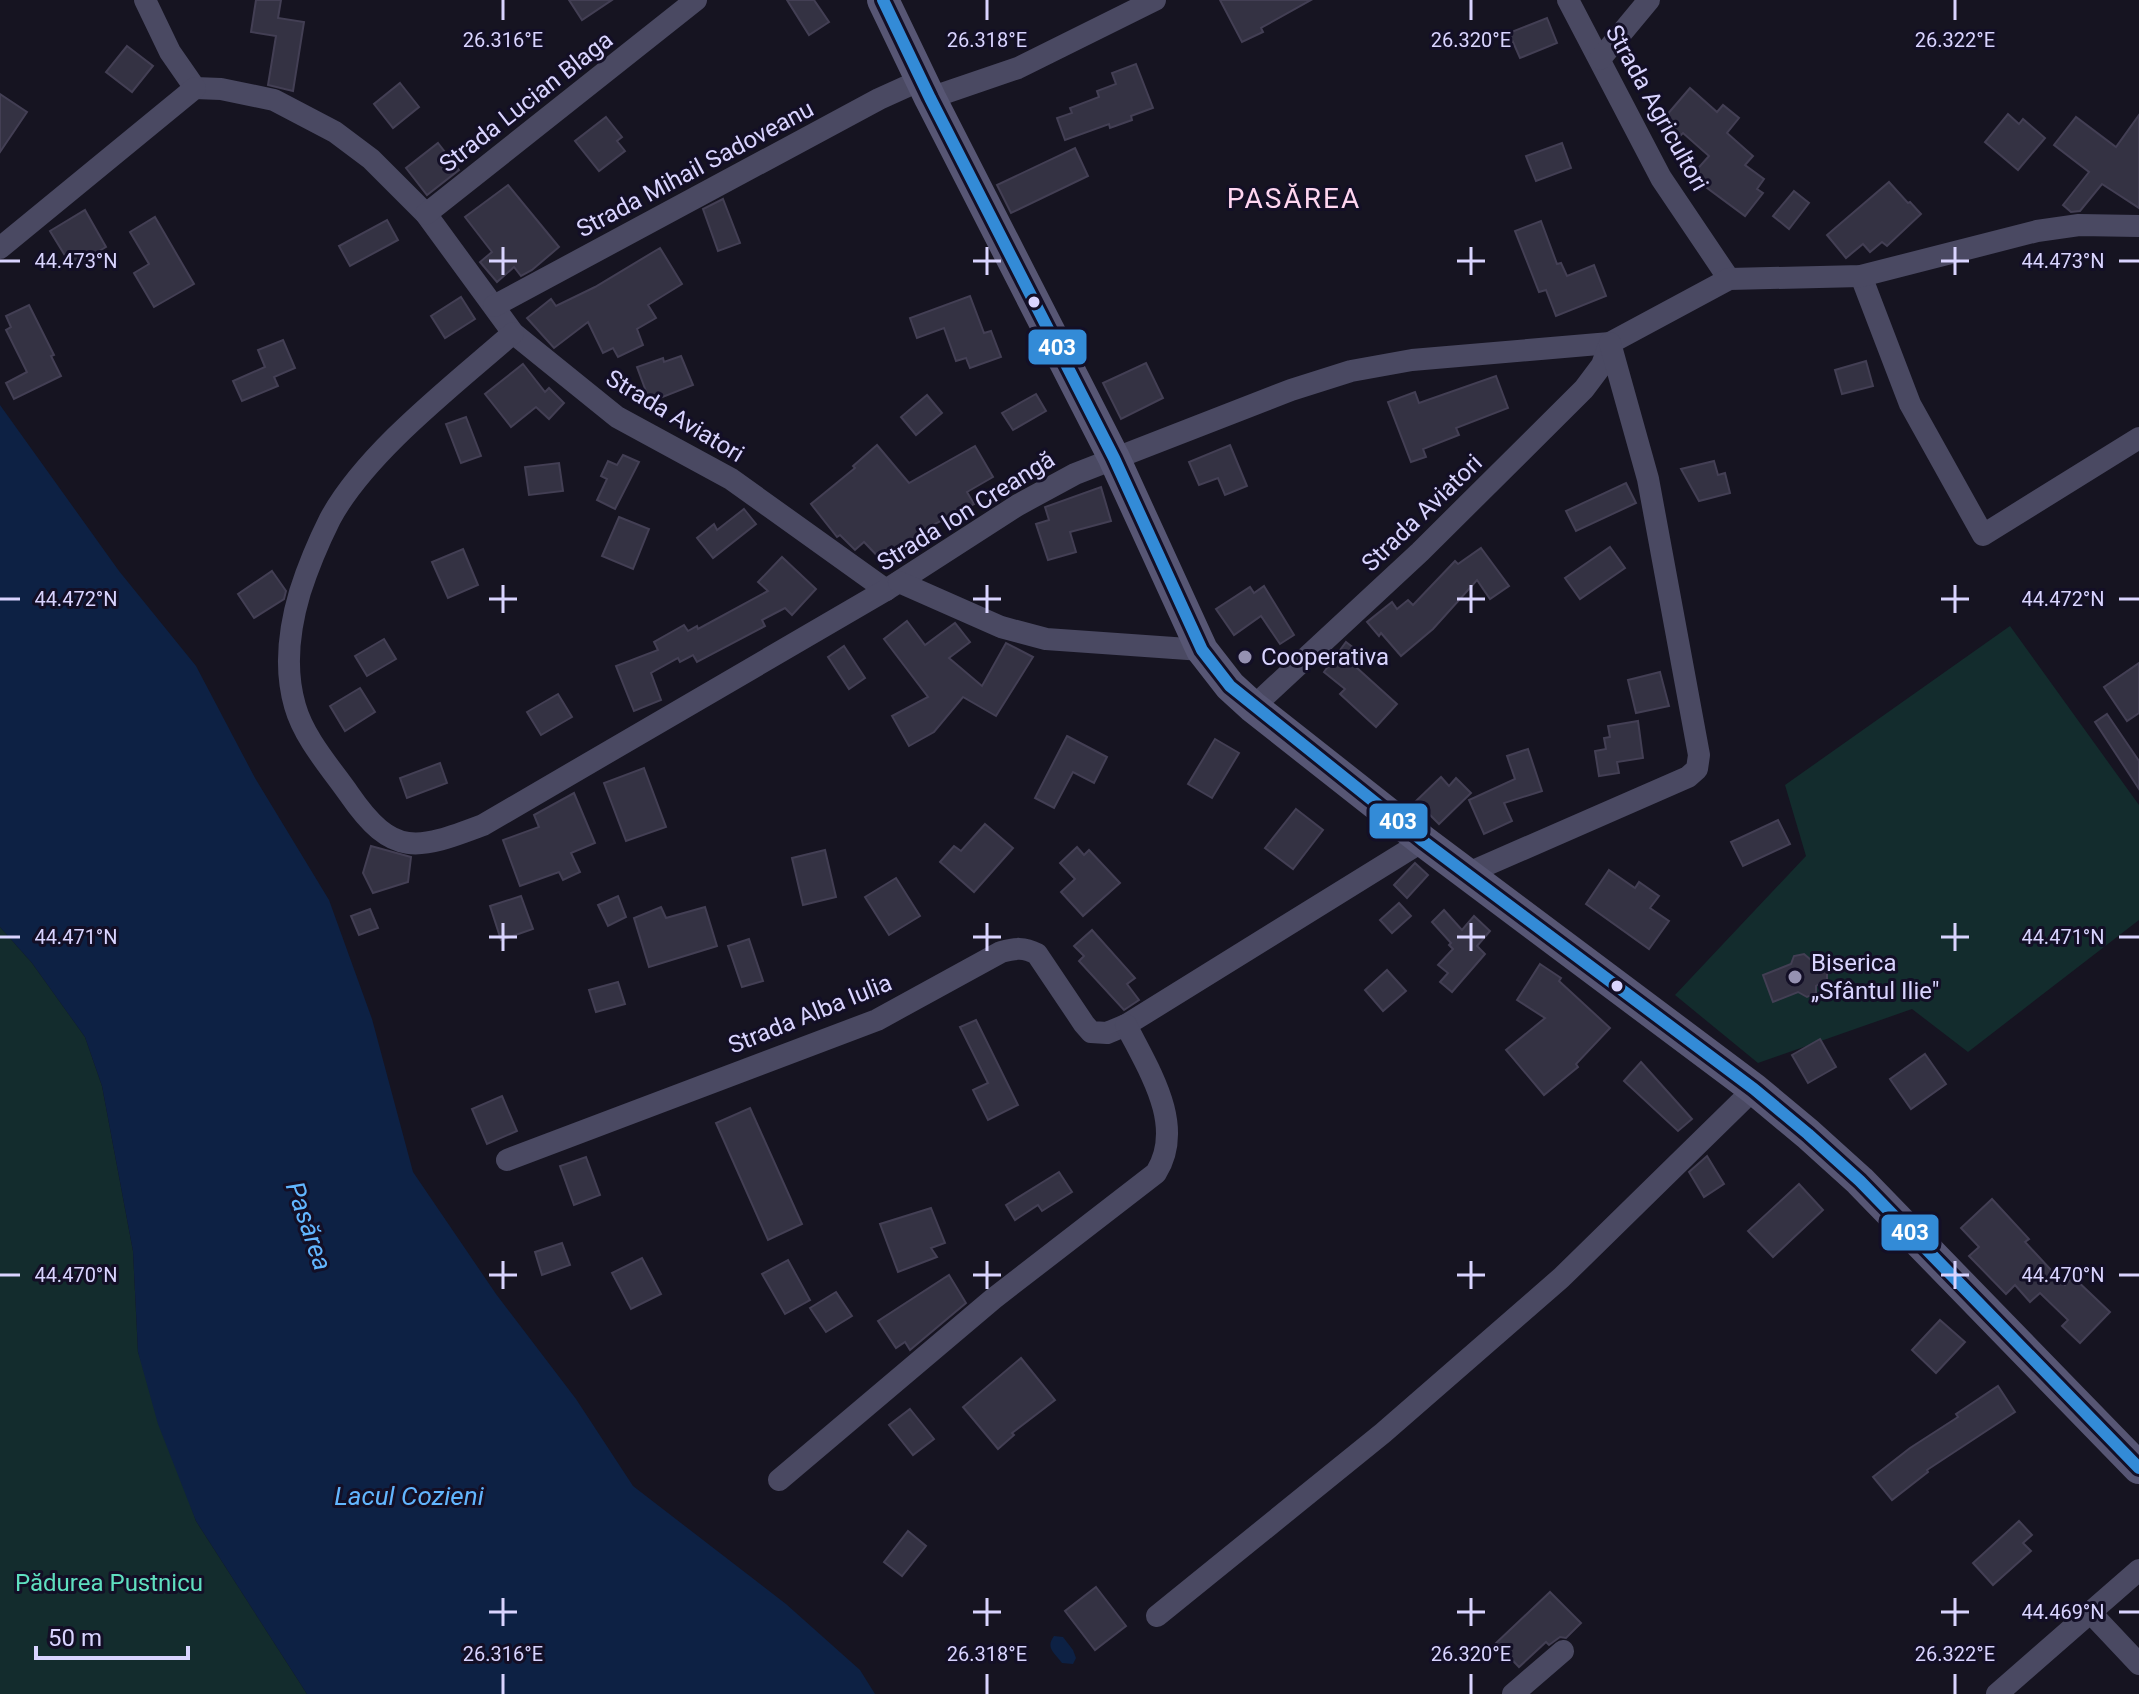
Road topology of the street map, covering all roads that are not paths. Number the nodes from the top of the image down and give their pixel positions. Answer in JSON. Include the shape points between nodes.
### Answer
{"nodes":[{"id":1,"x":145,"y":0,"type":"edge"},
{"id":2,"x":696,"y":0,"type":"edge"},
{"id":3,"x":883,"y":0,"type":"edge"},
{"id":4,"x":1155,"y":0,"type":"edge"},
{"id":5,"x":1568,"y":0,"type":"edge"},
{"id":6,"x":1649,"y":0,"type":"edge"},
{"id":7,"x":1600,"y":59,"type":"junction"},
{"id":8,"x":195,"y":88,"type":"junction"},
{"id":9,"x":926,"y":89,"type":"junction"},
{"id":10,"x":426,"y":214,"type":"junction"},
{"id":11,"x":2135,"y":221,"type":"edge"},
{"id":12,"x":0,"y":248,"type":"edge"},
{"id":13,"x":1861,"y":276,"type":"junction"},
{"id":14,"x":1729,"y":279,"type":"junction"},
{"id":15,"x":494,"y":306,"type":"junction"},
{"id":16,"x":513,"y":333,"type":"junction"},
{"id":17,"x":1610,"y":343,"type":"junction"},
{"id":18,"x":2139,"y":438,"type":"edge"},
{"id":19,"x":1114,"y":458,"type":"junction"},
{"id":20,"x":893,"y":586,"type":"junction"},
{"id":21,"x":1202,"y":650,"type":"junction"},
{"id":22,"x":1253,"y":707,"type":"junction"},
{"id":23,"x":1423,"y":841,"type":"junction"},
{"id":24,"x":1466,"y":874,"type":"junction"},
{"id":25,"x":1126,"y":1025,"type":"junction"},
{"id":26,"x":1754,"y":1089,"type":"junction"},
{"id":27,"x":507,"y":1160,"type":"dead end"},
{"id":28,"x":2139,"y":1468,"type":"edge"},
{"id":29,"x":779,"y":1480,"type":"dead end"},
{"id":30,"x":2139,"y":1570,"type":"edge"},
{"id":31,"x":2090,"y":1612,"type":"junction"},
{"id":32,"x":1157,"y":1616,"type":"dead end"},
{"id":33,"x":1563,"y":1651,"type":"dead end"},
{"id":34,"x":2139,"y":1664,"type":"edge"},
{"id":35,"x":1513,"y":1694,"type":"edge"},
{"id":36,"x":1997,"y":1694,"type":"edge"}],
"edges":[{"from":1,"to":8,"type":"street"},
{"from":2,"to":10,"type":"street","name":"Strada Lucian Blaga"},
{"from":3,"to":9,"type":"main road"},
{"from":4,"to":9,"type":"street","name":"Strada Mihail Sadoveanu","via":[[1018,68]]},
{"from":5,"to":7,"type":"street","name":"Strada Agricultori"},
{"from":6,"to":7,"type":"street"},
{"from":7,"to":14,"type":"street","name":"Strada Agricultori","via":[[1661,178]]},
{"from":8,"to":10,"type":"street","name":"Strada Aviatori","via":[[249,93],[297,110],[371,159]]},
{"from":8,"to":12,"type":"street"},
{"from":9,"to":15,"type":"street","name":"Strada Mihail Sadoveanu","via":[[879,99]]},
{"from":9,"to":19,"type":"main road"},
{"from":10,"to":15,"type":"street","name":"Strada Aviatori"},
{"from":11,"to":13,"type":"street","via":[[2037,231]]},
{"from":13,"to":14,"type":"street"},
{"from":13,"to":18,"type":"street","via":[[1910,404],[1983,535]]},
{"from":14,"to":17,"type":"street","name":"Strada Ion Creangă"},
{"from":15,"to":16,"type":"street","name":"Strada Aviatori"},
{"from":16,"to":20,"type":"street","name":"Strada Aviatori","via":[[617,417],[731,479]]},
{"from":16,"to":20,"type":"street","name":"Strada Ion Creangă","via":[[368,467],[331,517],[309,564],[293,618],[288,670],[295,709],[364,816],[384,835],[408,844],[434,843],[483,825]]},
{"from":17,"to":19,"type":"street","name":"Strada Ion Creangă","via":[[1412,360],[1351,371]]},
{"from":17,"to":22,"type":"street","name":"Strada Aviatori","via":[[1602,365],[1563,410]]},
{"from":17,"to":24,"type":"street","via":[[1648,479],[1699,755],[1697,769]]},
{"from":19,"to":20,"type":"street","name":"Strada Ion Creangă","via":[[1018,505]]},
{"from":19,"to":21,"type":"main road"},
{"from":20,"to":21,"type":"street","name":"Strada Aviatori","via":[[1046,639]]},
{"from":21,"to":22,"type":"main road"},
{"from":22,"to":23,"type":"main road"},
{"from":23,"to":24,"type":"main road"},
{"from":23,"to":25,"type":"street","name":"Strada Alba Iulia"},
{"from":24,"to":26,"type":"main road"},
{"from":25,"to":27,"type":"street","name":"Strada Alba Iulia","via":[[1107,1033],[1091,1032],[1037,954],[1027,949],[1001,952],[877,1020]]},
{"from":25,"to":29,"type":"street","via":[[1159,1092],[1166,1120],[1167,1145],[1156,1173],[993,1299]]},
{"from":26,"to":28,"type":"main road","via":[[1860,1181]]},
{"from":26,"to":32,"type":"street","via":[[1561,1278],[1383,1433]]},
{"from":30,"to":31,"type":"street"},
{"from":31,"to":34,"type":"street"},
{"from":31,"to":36,"type":"street"},
{"from":33,"to":35,"type":"street"}]}
